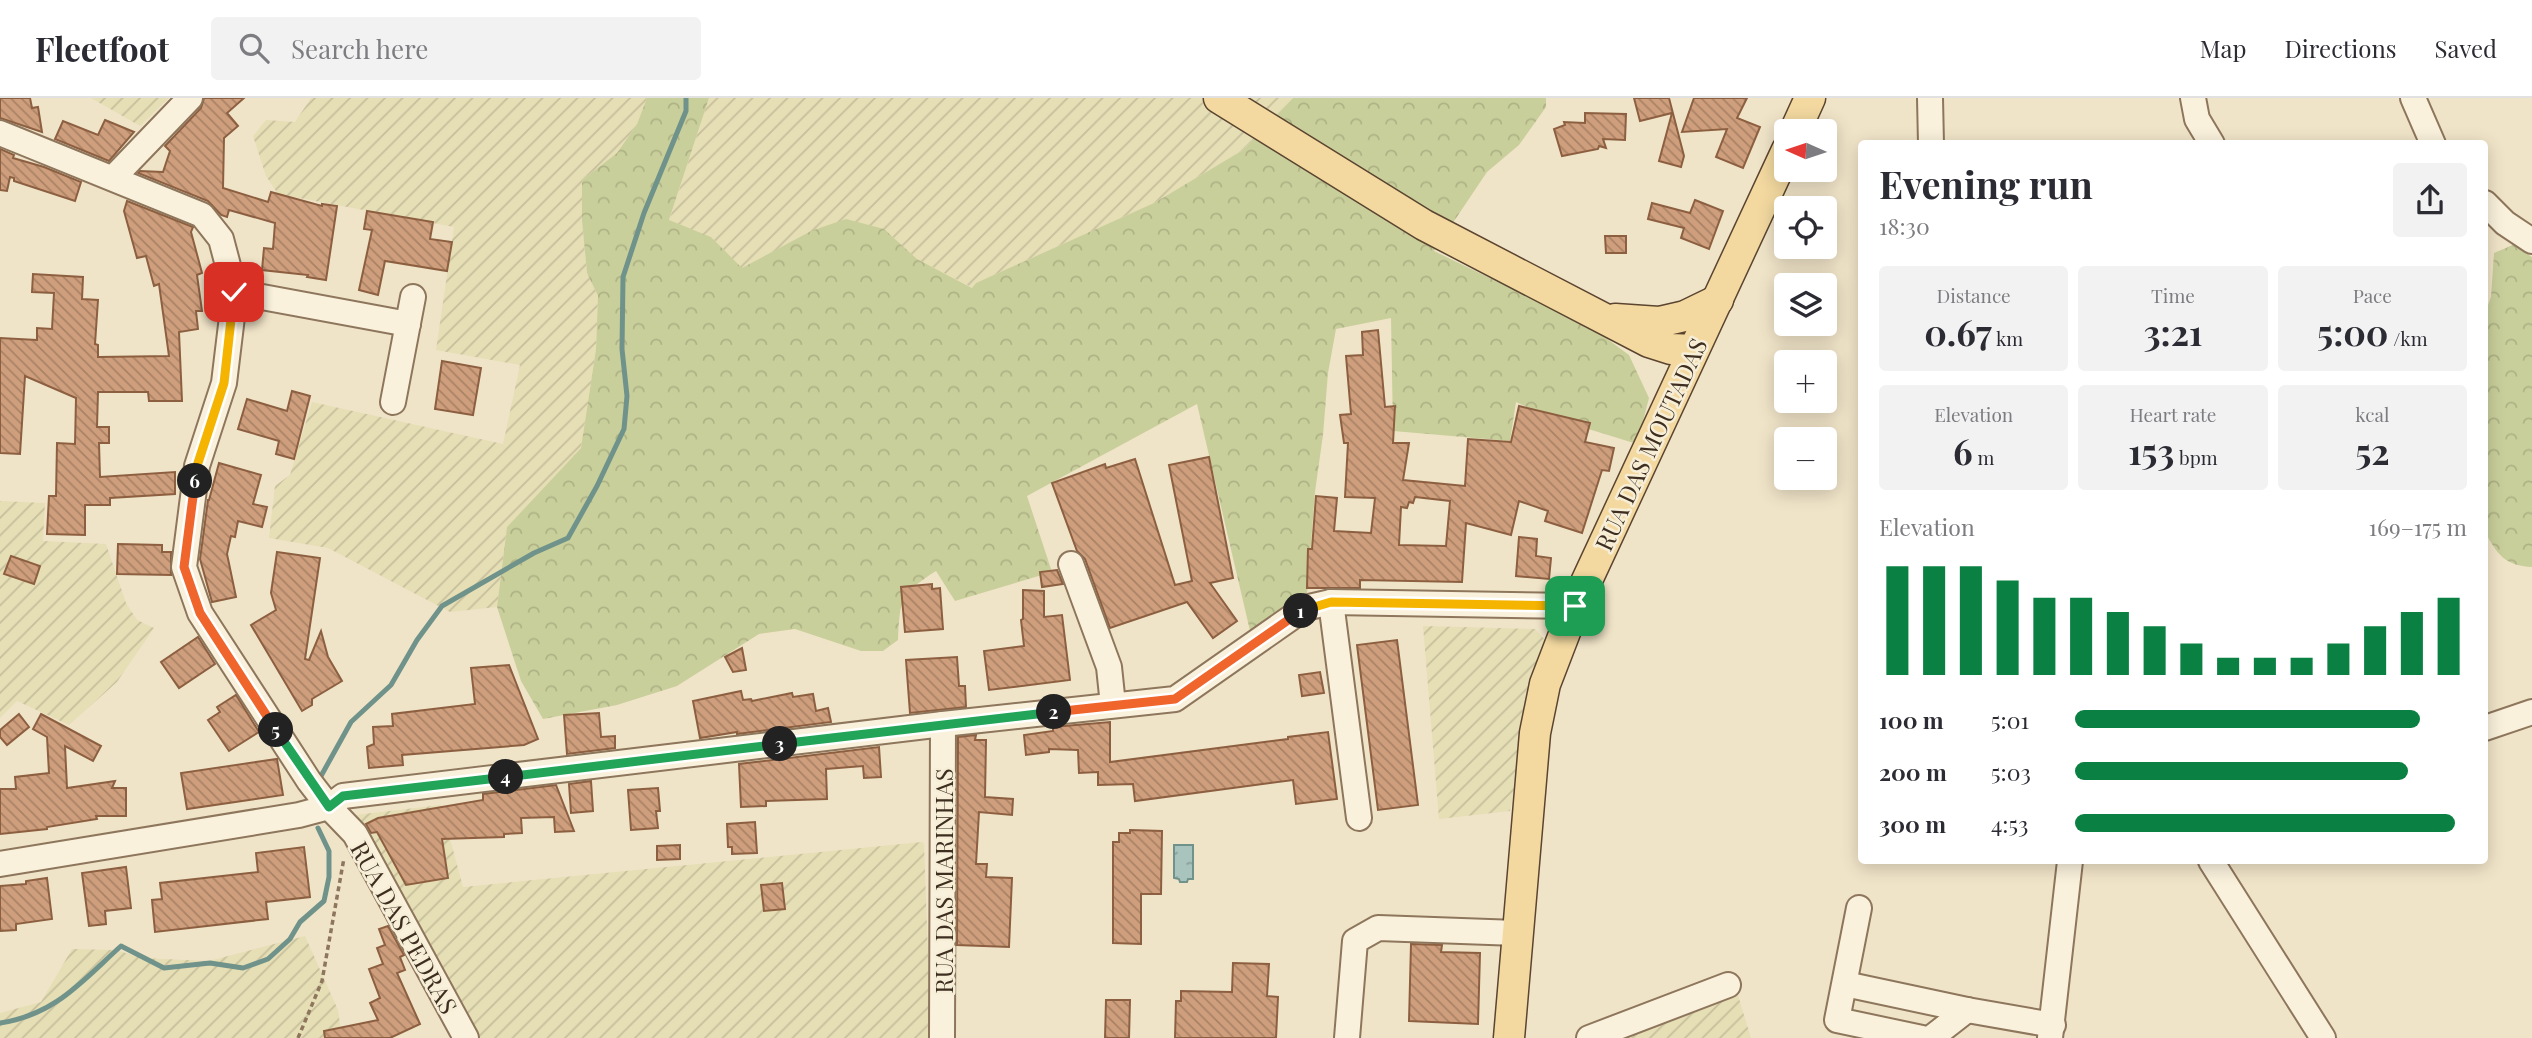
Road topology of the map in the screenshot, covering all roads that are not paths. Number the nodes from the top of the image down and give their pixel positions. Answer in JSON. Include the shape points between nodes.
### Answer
{"nodes":[{"id":1,"x":190,"y":98,"type":"edge"},
{"id":2,"x":1219,"y":98,"type":"edge"},
{"id":3,"x":1810,"y":98,"type":"edge"},
{"id":4,"x":1930,"y":98,"type":"edge"},
{"id":5,"x":2193,"y":98,"type":"edge"},
{"id":6,"x":2413,"y":98,"type":"edge"},
{"id":7,"x":1800,"y":119,"type":"edge"},
{"id":8,"x":0,"y":133,"type":"edge"},
{"id":9,"x":1931,"y":140,"type":"edge"},
{"id":10,"x":2210,"y":140,"type":"edge"},
{"id":11,"x":2431,"y":140,"type":"edge"},
{"id":12,"x":114,"y":177,"type":"junction"},
{"id":13,"x":1774,"y":178,"type":"edge"},
{"id":14,"x":2488,"y":206,"type":"edge"},
{"id":15,"x":2532,"y":241,"type":"edge"},
{"id":16,"x":234,"y":292,"type":"junction"},
{"id":17,"x":413,"y":297,"type":"dead end"},
{"id":18,"x":1718,"y":300,"type":"junction"},
{"id":19,"x":408,"y":324,"type":"junction"},
{"id":20,"x":1654,"y":332,"type":"junction"},
{"id":21,"x":1693,"y":350,"type":"junction"},
{"id":22,"x":393,"y":401,"type":"dead end"},
{"id":23,"x":1667,"y":407,"type":"junction"},
{"id":24,"x":1070,"y":564,"type":"dead end"},
{"id":25,"x":1331,"y":602,"type":"junction"},
{"id":26,"x":1575,"y":606,"type":"junction"},
{"id":27,"x":1113,"y":705,"type":"junction"},
{"id":28,"x":2532,"y":712,"type":"edge"},
{"id":29,"x":943,"y":723,"type":"junction"},
{"id":30,"x":2488,"y":727,"type":"edge"},
{"id":31,"x":329,"y":807,"type":"junction"},
{"id":32,"x":1359,"y":818,"type":"dead end"},
{"id":33,"x":0,"y":864,"type":"edge"},
{"id":34,"x":2070,"y":864,"type":"edge"},
{"id":35,"x":2213,"y":864,"type":"edge"},
{"id":36,"x":1859,"y":908,"type":"dead end"},
{"id":37,"x":1517,"y":933,"type":"junction"},
{"id":38,"x":1845,"y":984,"type":"junction"},
{"id":39,"x":1728,"y":985,"type":"dead end"},
{"id":40,"x":1967,"y":1010,"type":"junction"},
{"id":41,"x":2051,"y":1031,"type":"edge"},
{"id":42,"x":466,"y":1038,"type":"edge"},
{"id":43,"x":942,"y":1038,"type":"edge"},
{"id":44,"x":1347,"y":1038,"type":"edge"},
{"id":45,"x":1509,"y":1038,"type":"edge"},
{"id":46,"x":1590,"y":1038,"type":"edge"},
{"id":47,"x":1922,"y":1038,"type":"edge"},
{"id":48,"x":1931,"y":1038,"type":"edge"},
{"id":49,"x":2323,"y":1038,"type":"edge"}],
"edges":[{"from":1,"to":12,"type":"street"},
{"from":2,"to":20,"type":"main road","via":[[1424,225],[1606,319]]},
{"from":3,"to":7,"type":"main road"},
{"from":4,"to":9,"type":"street"},
{"from":5,"to":10,"type":"street","via":[[2197,119]]},
{"from":6,"to":11,"type":"street"},
{"from":8,"to":12,"type":"street","name":"RUA DAS PEDRAS"},
{"from":12,"to":16,"type":"street","name":"RUA DAS PEDRAS","via":[[202,215],[221,239]]},
{"from":13,"to":18,"type":"main road","name":"RUA DAS MOUTADAS"},
{"from":14,"to":15,"type":"street"},
{"from":16,"to":19,"type":"street"},
{"from":16,"to":31,"type":"street","name":"RUA DAS PEDRAS","via":[[224,383],[197,466],[184,567],[200,613]]},
{"from":17,"to":19,"type":"street"},
{"from":18,"to":20,"type":"main road"},
{"from":18,"to":21,"type":"main road","name":"RUA DAS MOUTADAS"},
{"from":19,"to":22,"type":"street"},
{"from":20,"to":21,"type":"main road","via":[[1678,333]]},
{"from":20,"to":23,"type":"main road"},
{"from":21,"to":23,"type":"main road","name":"RUA DAS MOUTADAS"},
{"from":23,"to":26,"type":"main road","name":"RUA DAS MOUTADAS"},
{"from":24,"to":27,"type":"street","via":[[1109,667]]},
{"from":25,"to":26,"type":"street"},
{"from":25,"to":27,"type":"street","via":[[1306,608],[1175,699]]},
{"from":25,"to":32,"type":"street"},
{"from":26,"to":37,"type":"main road","name":"RUA DAS MOUTADAS","via":[[1545,684],[1535,733]]},
{"from":27,"to":29,"type":"street"},
{"from":28,"to":30,"type":"street"},
{"from":29,"to":31,"type":"street","via":[[343,796]]},
{"from":29,"to":43,"type":"street","name":"RUA DAS MARINHAS"},
{"from":31,"to":33,"type":"street"},
{"from":31,"to":42,"type":"street","name":"RUA DAS PEDRAS","via":[[355,834]]},
{"from":34,"to":41,"type":"street"},
{"from":35,"to":49,"type":"street"},
{"from":36,"to":38,"type":"street"},
{"from":37,"to":44,"type":"street","via":[[1378,928],[1354,941]]},
{"from":37,"to":45,"type":"main road","name":"RUA DAS MOUTADAS"},
{"from":38,"to":40,"type":"street"},
{"from":38,"to":47,"type":"street","via":[[1837,1020]]},
{"from":39,"to":46,"type":"street"},
{"from":40,"to":41,"type":"street"},
{"from":40,"to":48,"type":"street"}]}
